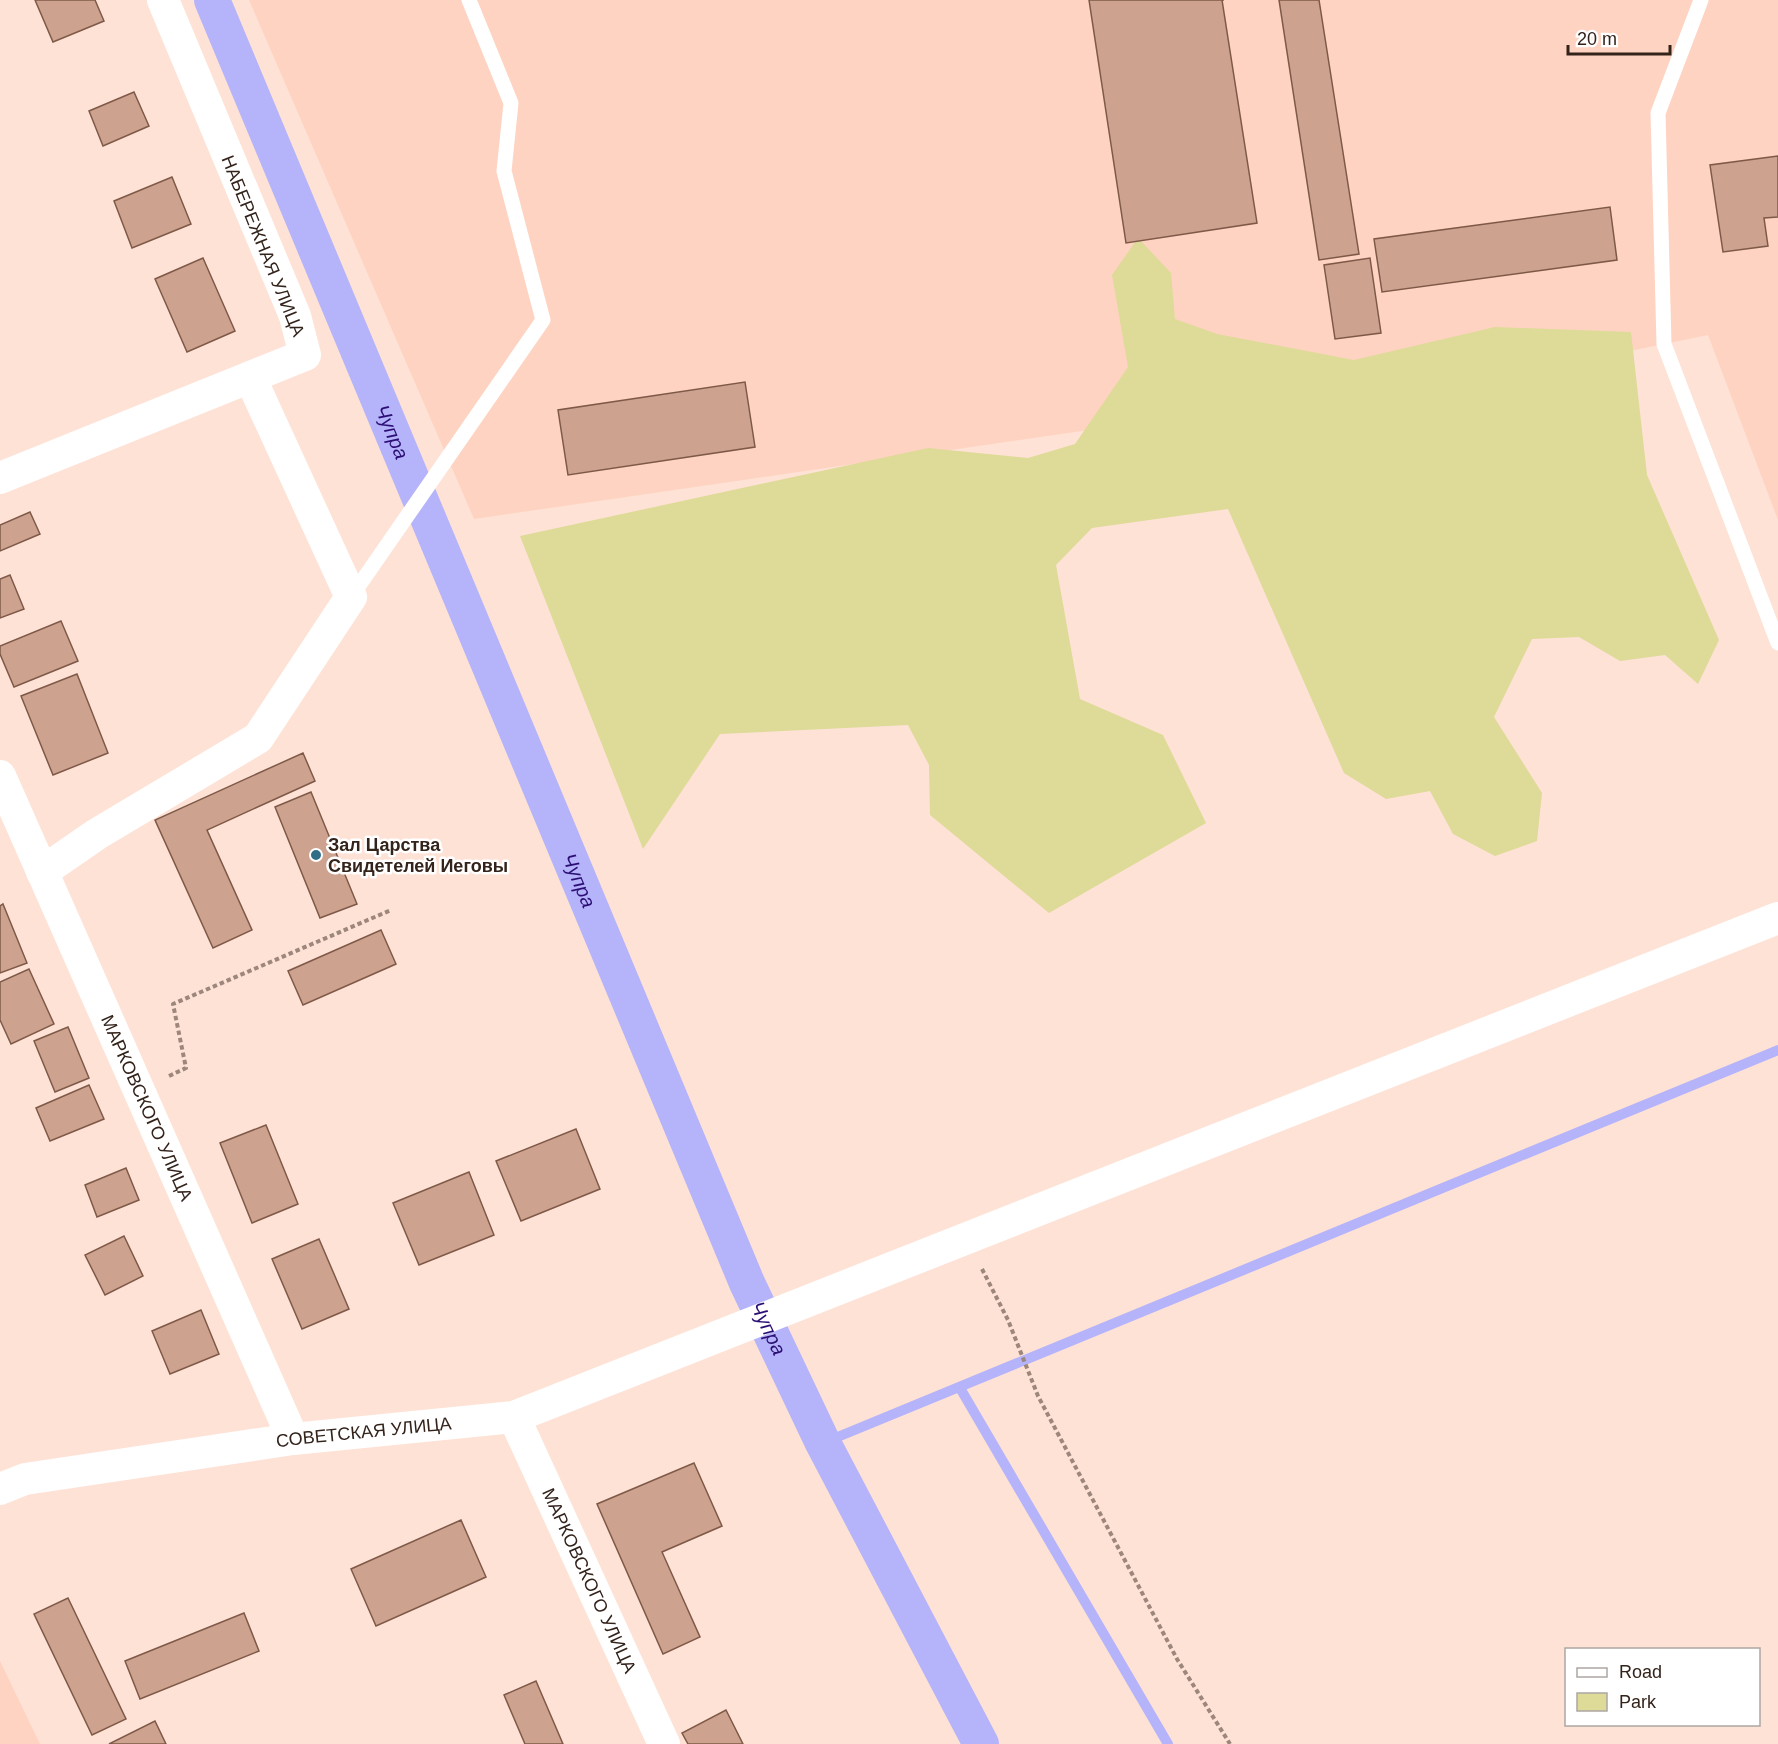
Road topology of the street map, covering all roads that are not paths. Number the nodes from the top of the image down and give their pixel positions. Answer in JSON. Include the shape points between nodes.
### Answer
{"nodes":[{"id":1,"x":163,"y":0,"type":"edge"},
{"id":2,"x":469,"y":0,"type":"edge"},
{"id":3,"x":1701,"y":0,"type":"edge"},
{"id":4,"x":250,"y":377,"type":"junction"},
{"id":5,"x":0,"y":478,"type":"edge"},
{"id":6,"x":351,"y":597,"type":"junction"},
{"id":7,"x":1778,"y":643,"type":"edge"},
{"id":8,"x":0,"y":776,"type":"edge"},
{"id":9,"x":42,"y":872,"type":"junction"},
{"id":10,"x":1778,"y":918,"type":"edge"},
{"id":11,"x":514,"y":1418,"type":"junction"},
{"id":12,"x":293,"y":1439,"type":"junction"},
{"id":13,"x":0,"y":1489,"type":"edge"},
{"id":14,"x":664,"y":1744,"type":"edge"}],
"edges":[{"from":1,"to":4,"type":"street","name":"НАБЕРЕЖНАЯ УЛИЦА","via":[[295,316],[305,355]]},
{"from":2,"to":6,"type":"lane","via":[[511,104],[504,171],[543,320]]},
{"from":3,"to":7,"type":"lane","via":[[1658,113],[1664,344]]},
{"from":4,"to":5,"type":"street","name":"НАБЕРЕЖНАЯ УЛИЦА"},
{"from":4,"to":6,"type":"street"},
{"from":6,"to":9,"type":"street","via":[[258,738],[97,834]]},
{"from":8,"to":9,"type":"street","name":"МАРКОВСКОГО УЛИЦА"},
{"from":9,"to":12,"type":"street","name":"МАРКОВСКОГО УЛИЦА"},
{"from":10,"to":11,"type":"street","name":"СОВЕТСКАЯ УЛИЦА"},
{"from":11,"to":12,"type":"street","name":"СОВЕТСКАЯ УЛИЦА"},
{"from":11,"to":14,"type":"street","name":"МАРКОВСКОГО УЛИЦА"},
{"from":12,"to":13,"type":"street","name":"СОВЕТСКАЯ УЛИЦА","via":[[25,1479]]}]}
